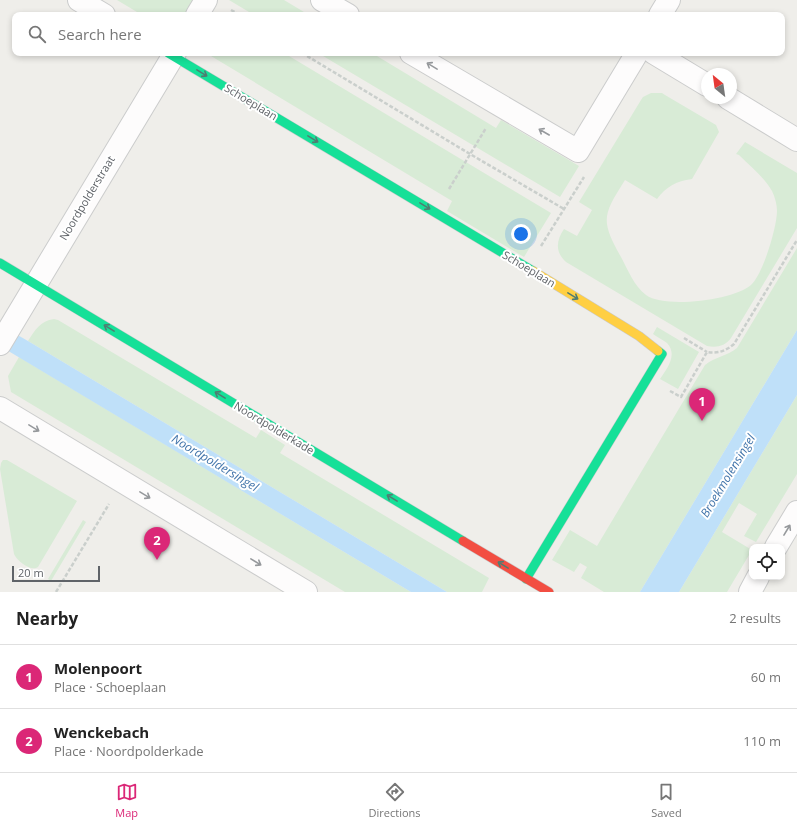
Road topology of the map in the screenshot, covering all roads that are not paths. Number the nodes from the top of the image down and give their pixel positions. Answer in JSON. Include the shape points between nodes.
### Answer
{"nodes":[{"id":1,"x":79,"y":0,"type":"edge"},
{"id":2,"x":206,"y":0,"type":"edge"},
{"id":3,"x":322,"y":0,"type":"edge"},
{"id":4,"x":669,"y":0,"type":"edge"},
{"id":5,"x":99,"y":12,"type":"edge"},
{"id":6,"x":199,"y":12,"type":"edge"},
{"id":7,"x":343,"y":12,"type":"edge"},
{"id":8,"x":662,"y":12,"type":"edge"},
{"id":9,"x":171,"y":56,"type":"edge"},
{"id":10,"x":175,"y":56,"type":"edge"},
{"id":11,"x":416,"y":56,"type":"edge"},
{"id":12,"x":635,"y":56,"type":"edge"},
{"id":13,"x":659,"y":56,"type":"edge"},
{"id":14,"x":701,"y":81,"type":"edge"},
{"id":15,"x":737,"y":103,"type":"edge"},
{"id":16,"x":797,"y":140,"type":"edge"},
{"id":17,"x":0,"y":263,"type":"edge"},
{"id":18,"x":36,"y":284,"type":"junction"},
{"id":19,"x":5,"y":336,"type":"edge"},
{"id":20,"x":0,"y":408,"type":"edge"},
{"id":21,"x":797,"y":512,"type":"edge"},
{"id":22,"x":778,"y":544,"type":"edge"},
{"id":23,"x":526,"y":579,"type":"junction"},
{"id":24,"x":756,"y":580,"type":"edge"},
{"id":25,"x":306,"y":592,"type":"edge"},
{"id":26,"x":549,"y":592,"type":"edge"},
{"id":27,"x":750,"y":592,"type":"edge"}],
"edges":[{"from":1,"to":5,"type":"street"},
{"from":2,"to":6,"type":"street"},
{"from":3,"to":7,"type":"street"},
{"from":4,"to":8,"type":"street"},
{"from":9,"to":18,"type":"street","name":"Noordpolderstraat"},
{"from":10,"to":23,"type":"street","name":"Schoeplaan","one_way":true,"via":[[528,268],[639,336],[662,354]]},
{"from":12,"to":11,"type":"street","one_way":true,"via":[[578,152]]},
{"from":13,"to":14,"type":"street"},
{"from":15,"to":16,"type":"street"},
{"from":17,"to":18,"type":"street","name":"Noordpolderkade"},
{"from":18,"to":19,"type":"street","name":"Noordpolderstraat"},
{"from":23,"to":18,"type":"street","name":"Noordpolderkade","one_way":true},
{"from":20,"to":25,"type":"street","one_way":true},
{"from":22,"to":21,"type":"street","one_way":true},
{"from":23,"to":26,"type":"street","name":"Noordpolderkade"},
{"from":24,"to":27,"type":"street"}]}
